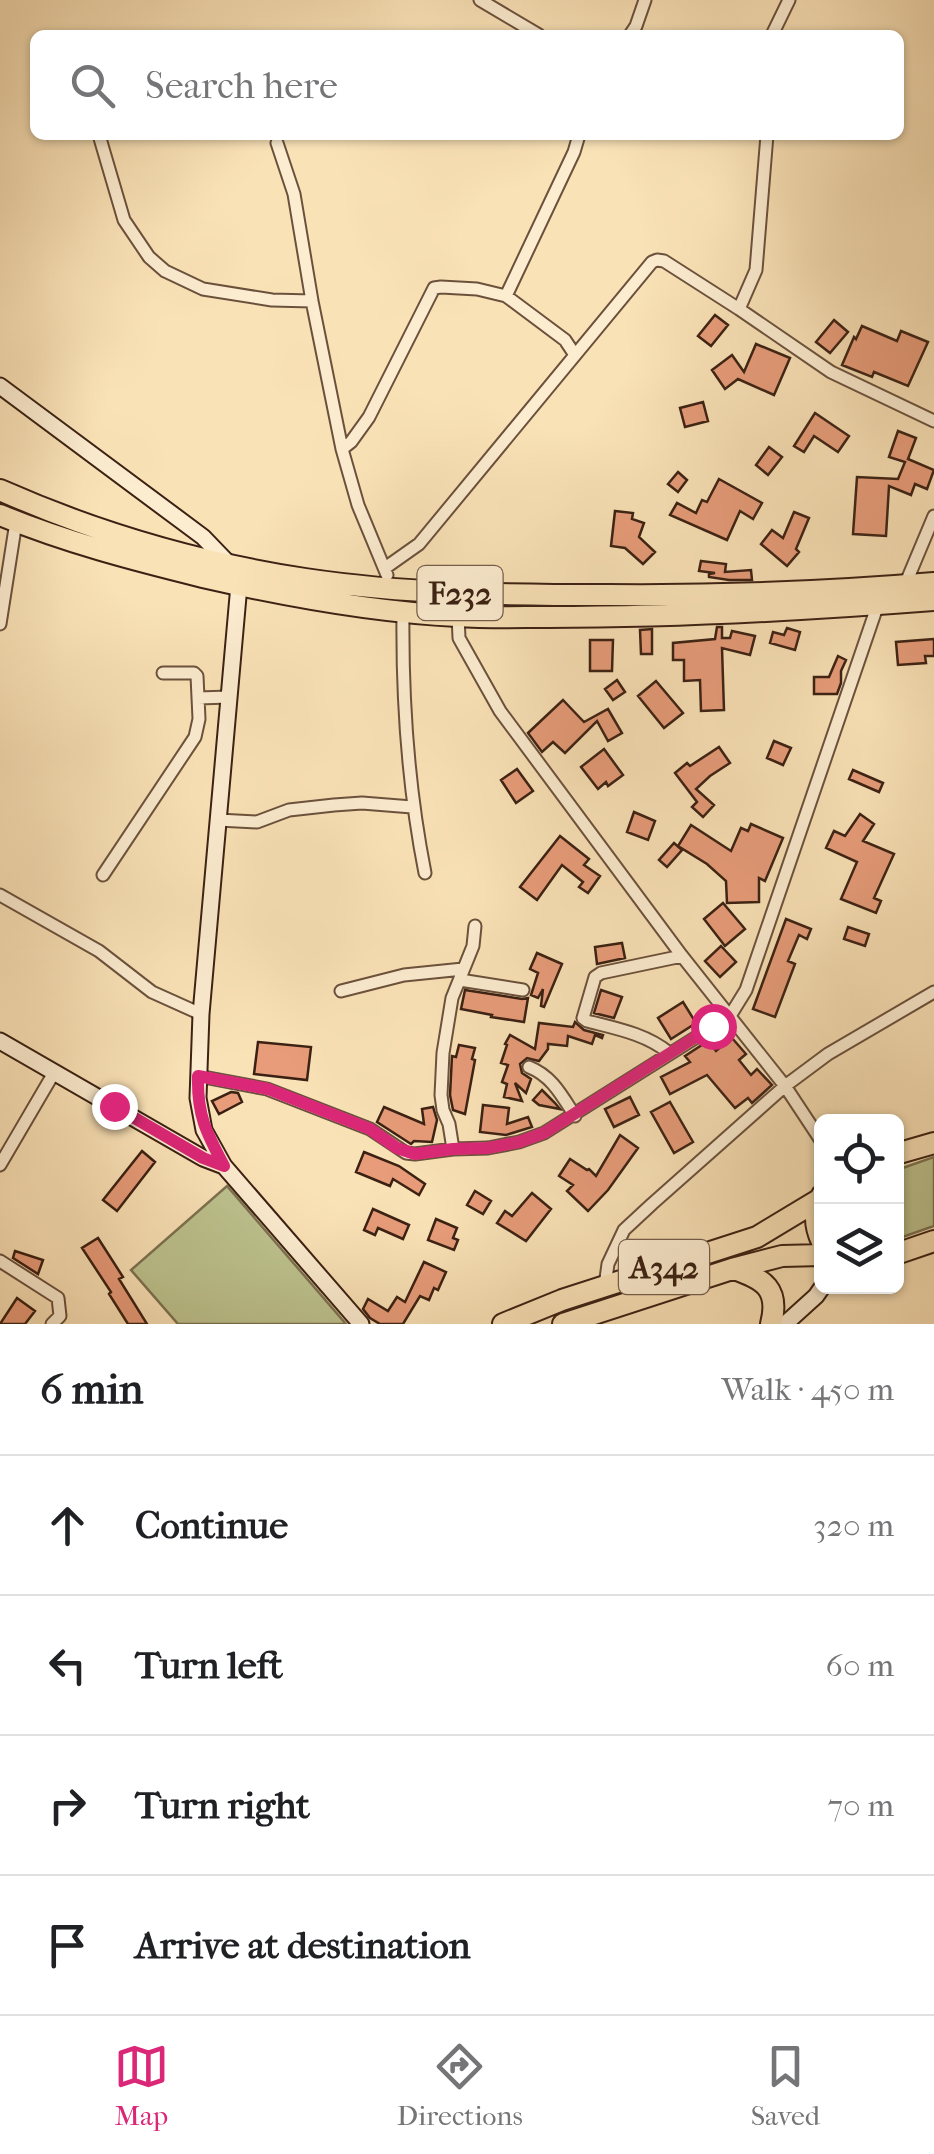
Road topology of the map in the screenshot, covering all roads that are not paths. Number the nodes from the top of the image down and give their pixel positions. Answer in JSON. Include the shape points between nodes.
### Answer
{"nodes":[{"id":1,"x":480,"y":0,"type":"edge"},
{"id":2,"x":646,"y":0,"type":"edge"},
{"id":3,"x":789,"y":0,"type":"edge"},
{"id":4,"x":531,"y":30,"type":"edge"},
{"id":5,"x":633,"y":30,"type":"edge"},
{"id":6,"x":774,"y":30,"type":"edge"},
{"id":7,"x":100,"y":140,"type":"edge"},
{"id":8,"x":578,"y":140,"type":"edge"},
{"id":9,"x":767,"y":140,"type":"edge"},
{"id":10,"x":277,"y":143,"type":"dead end"},
{"id":11,"x":506,"y":296,"type":"junction"},
{"id":12,"x":312,"y":302,"type":"junction"},
{"id":13,"x":739,"y":309,"type":"junction"},
{"id":14,"x":575,"y":355,"type":"junction"},
{"id":15,"x":0,"y":386,"type":"edge"},
{"id":16,"x":934,"y":421,"type":"edge"},
{"id":17,"x":342,"y":449,"type":"junction"},
{"id":18,"x":0,"y":490,"type":"edge"},
{"id":19,"x":934,"y":516,"type":"edge"},
{"id":20,"x":8,"y":518,"type":"edge"},
{"id":21,"x":229,"y":564,"type":"junction"},
{"id":22,"x":388,"y":578,"type":"junction"},
{"id":23,"x":934,"y":583,"type":"edge"},
{"id":24,"x":239,"y":585,"type":"junction"},
{"id":25,"x":905,"y":585,"type":"junction"},
{"id":26,"x":934,"y":600,"type":"edge"},
{"id":27,"x":878,"y":604,"type":"junction"},
{"id":28,"x":404,"y":612,"type":"junction"},
{"id":29,"x":458,"y":616,"type":"junction"},
{"id":30,"x":0,"y":624,"type":"edge"},
{"id":31,"x":162,"y":673,"type":"dead end"},
{"id":32,"x":229,"y":697,"type":"junction"},
{"id":33,"x":198,"y":698,"type":"junction"},
{"id":34,"x":412,"y":807,"type":"junction"},
{"id":35,"x":218,"y":820,"type":"junction"},
{"id":36,"x":424,"y":874,"type":"dead end"},
{"id":37,"x":103,"y":875,"type":"dead end"},
{"id":38,"x":0,"y":895,"type":"edge"},
{"id":39,"x":476,"y":926,"type":"dead end"},
{"id":40,"x":682,"y":956,"type":"junction"},
{"id":41,"x":461,"y":974,"type":"junction"},
{"id":42,"x":523,"y":990,"type":"dead end"},
{"id":43,"x":341,"y":991,"type":"dead end"},
{"id":44,"x":934,"y":992,"type":"edge"},
{"id":45,"x":200,"y":1014,"type":"junction"},
{"id":46,"x":730,"y":1016,"type":"junction"},
{"id":47,"x":0,"y":1040,"type":"edge"},
{"id":48,"x":669,"y":1053,"type":"junction"},
{"id":49,"x":530,"y":1067,"type":"dead end"},
{"id":50,"x":54,"y":1071,"type":"junction"},
{"id":51,"x":198,"y":1076,"type":"junction"},
{"id":52,"x":785,"y":1086,"type":"junction"},
{"id":53,"x":575,"y":1116,"type":"junction"},
{"id":54,"x":814,"y":1130,"type":"edge"},
{"id":55,"x":934,"y":1143,"type":"edge"},
{"id":56,"x":453,"y":1149,"type":"junction"},
{"id":57,"x":904,"y":1152,"type":"edge"},
{"id":58,"x":0,"y":1165,"type":"edge"},
{"id":59,"x":224,"y":1166,"type":"junction"},
{"id":60,"x":814,"y":1201,"type":"edge"},
{"id":61,"x":934,"y":1242,"type":"edge"},
{"id":62,"x":904,"y":1251,"type":"edge"},
{"id":63,"x":814,"y":1255,"type":"edge"},
{"id":64,"x":0,"y":1260,"type":"edge"},
{"id":65,"x":732,"y":1269,"type":"junction"},
{"id":66,"x":605,"y":1286,"type":"junction"},
{"id":67,"x":817,"y":1294,"type":"edge"},
{"id":68,"x":52,"y":1324,"type":"edge"},
{"id":69,"x":361,"y":1324,"type":"edge"},
{"id":70,"x":503,"y":1324,"type":"edge"},
{"id":71,"x":563,"y":1324,"type":"edge"},
{"id":72,"x":771,"y":1324,"type":"edge"},
{"id":73,"x":784,"y":1324,"type":"edge"}],
"edges":[{"from":1,"to":4,"type":"street"},
{"from":2,"to":5,"type":"street"},
{"from":3,"to":6,"type":"street"},
{"from":7,"to":12,"type":"street","via":[[124,220],[165,271],[203,288]]},
{"from":8,"to":11,"type":"street"},
{"from":9,"to":13,"type":"street","via":[[758,260]]},
{"from":10,"to":12,"type":"street","via":[[294,194]]},
{"from":11,"to":14,"type":"street","via":[[566,340]]},
{"from":11,"to":17,"type":"street","via":[[434,288],[369,417]]},
{"from":12,"to":17,"type":"street"},
{"from":13,"to":14,"type":"street","via":[[657,260]]},
{"from":13,"to":16,"type":"street","via":[[832,372]]},
{"from":14,"to":22,"type":"street"},
{"from":15,"to":21,"type":"street","via":[[203,537]]},
{"from":17,"to":22,"type":"street"},
{"from":18,"to":21,"type":"highway","number":"F232","via":[[144,544]]},
{"from":19,"to":25,"type":"street"},
{"from":20,"to":24,"type":"highway","number":"F232","via":[[105,552]]},
{"from":20,"to":30,"type":"street"},
{"from":21,"to":22,"type":"highway","number":"F232","via":[[307,579]]},
{"from":21,"to":24,"type":"street"},
{"from":22,"to":25,"type":"highway","number":"F232","via":[[489,594],[675,596]]},
{"from":23,"to":25,"type":"highway","number":"F232"},
{"from":24,"to":28,"type":"highway","number":"F232"},
{"from":24,"to":32,"type":"street"},
{"from":26,"to":27,"type":"highway","number":"F232"},
{"from":27,"to":29,"type":"highway","number":"F232","via":[[748,613]]},
{"from":27,"to":46,"type":"street","via":[[746,990]]},
{"from":28,"to":29,"type":"highway","number":"F232"},
{"from":28,"to":34,"type":"street"},
{"from":29,"to":40,"type":"street","via":[[460,638],[500,711]]},
{"from":31,"to":33,"type":"street","via":[[194,672]]},
{"from":32,"to":33,"type":"street"},
{"from":32,"to":35,"type":"street"},
{"from":33,"to":37,"type":"street","via":[[195,738]]},
{"from":34,"to":35,"type":"street","via":[[334,805],[288,810],[257,822]]},
{"from":34,"to":36,"type":"street"},
{"from":35,"to":45,"type":"street"},
{"from":38,"to":45,"type":"street","via":[[99,951],[152,992]]},
{"from":39,"to":41,"type":"street"},
{"from":40,"to":46,"type":"street"},
{"from":40,"to":48,"type":"street","via":[[601,973],[583,1018]]},
{"from":41,"to":42,"type":"street"},
{"from":41,"to":43,"type":"street","via":[[404,975]]},
{"from":41,"to":56,"type":"street","via":[[448,1018],[442,1081]]},
{"from":44,"to":52,"type":"street"},
{"from":45,"to":51,"type":"street"},
{"from":46,"to":48,"type":"street"},
{"from":46,"to":52,"type":"street"},
{"from":47,"to":50,"type":"street"},
{"from":48,"to":53,"type":"street"},
{"from":49,"to":53,"type":"street","via":[[548,1078]]},
{"from":50,"to":58,"type":"street"},
{"from":50,"to":59,"type":"street"},
{"from":51,"to":56,"type":"street","via":[[268,1089],[370,1129],[406,1153]]},
{"from":51,"to":59,"type":"street","via":[[204,1130]]},
{"from":52,"to":54,"type":"street"},
{"from":52,"to":66,"type":"street","via":[[624,1230]]},
{"from":53,"to":56,"type":"street","via":[[519,1142]]},
{"from":55,"to":57,"type":"highway"},
{"from":59,"to":69,"type":"street"},
{"from":60,"to":66,"type":"highway","number":"A342","via":[[756,1236]]},
{"from":61,"to":62,"type":"highway"},
{"from":63,"to":65,"type":"highway","number":"A342"},
{"from":64,"to":68,"type":"street","via":[[58,1298],[60,1316]]},
{"from":65,"to":71,"type":"highway","number":"A342"},
{"from":65,"to":72,"type":"highway","via":[[769,1289]]},
{"from":66,"to":70,"type":"highway","number":"A342"},
{"from":67,"to":73,"type":"street"}]}
